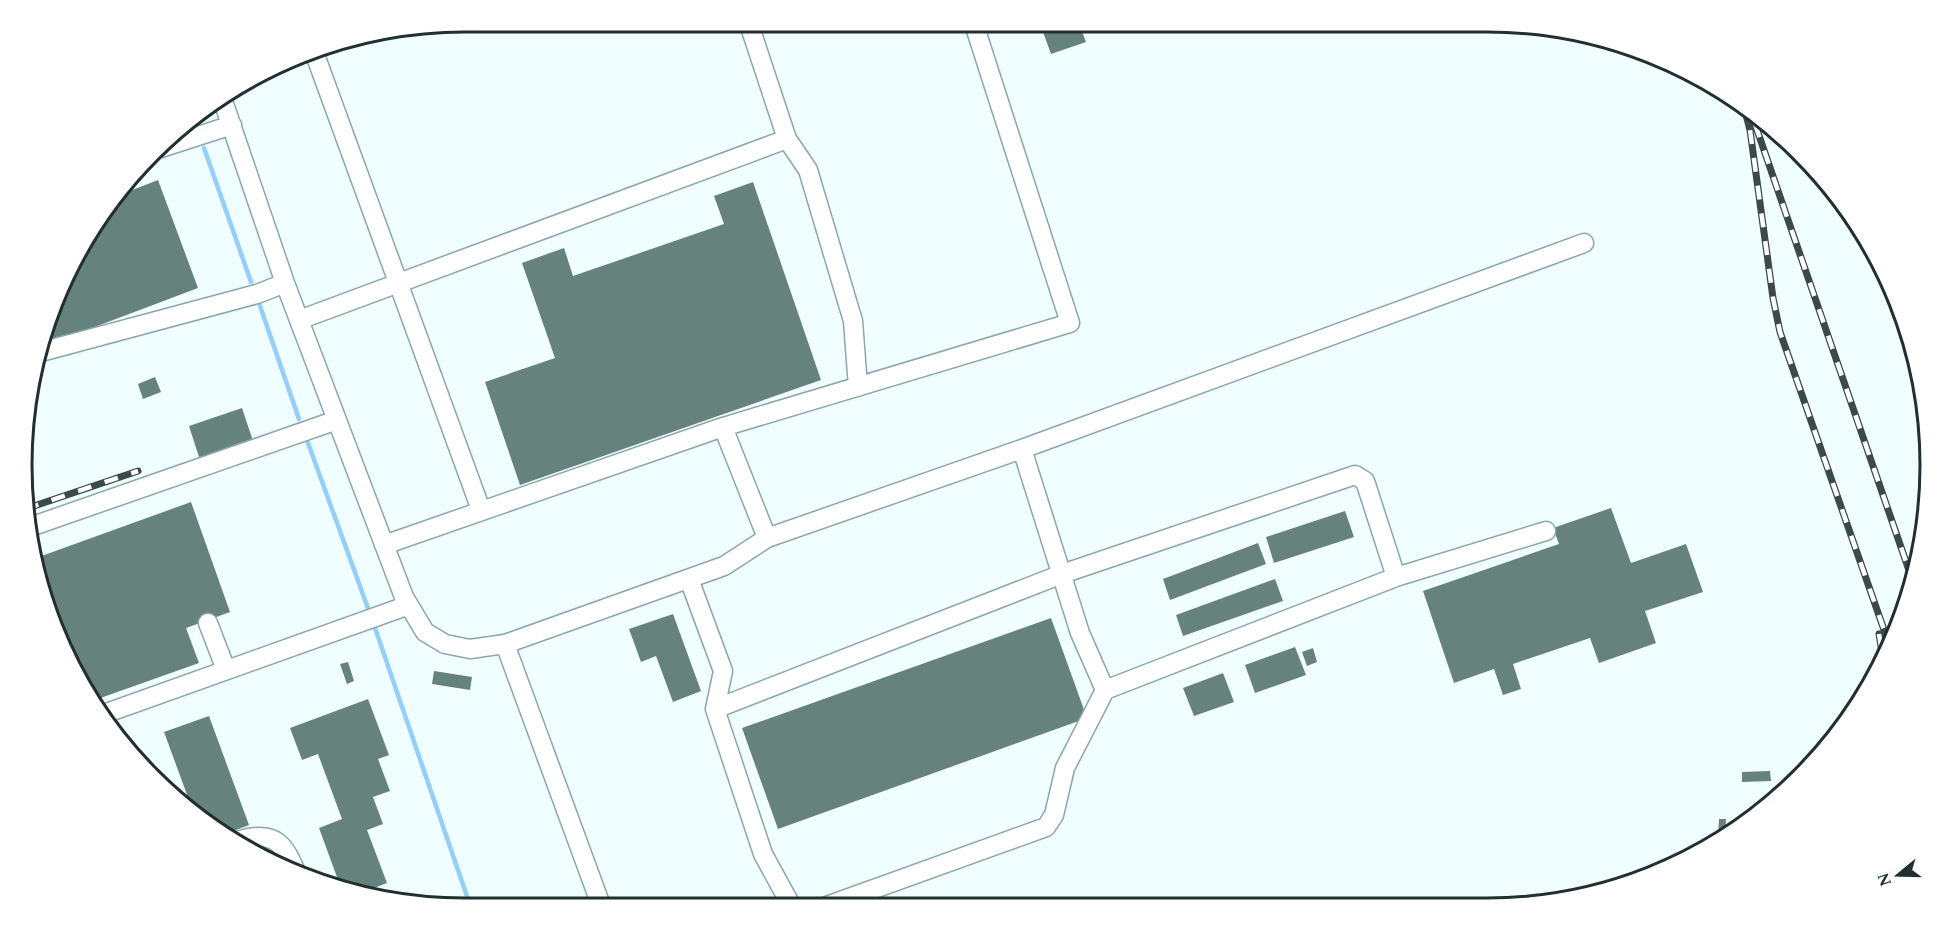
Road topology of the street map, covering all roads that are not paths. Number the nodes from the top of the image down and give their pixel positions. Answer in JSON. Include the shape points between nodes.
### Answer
{"nodes":[{"id":1,"x":752,"y":32,"type":"edge"},
{"id":2,"x":977,"y":32,"type":"edge"},
{"id":3,"x":316,"y":57,"type":"edge"},
{"id":4,"x":224,"y":104,"type":"edge"},
{"id":5,"x":232,"y":125,"type":"junction"},
{"id":6,"x":787,"y":139,"type":"junction"},
{"id":7,"x":174,"y":144,"type":"edge"},
{"id":8,"x":1584,"y":243,"type":"dead end"},
{"id":9,"x":285,"y":283,"type":"junction"},
{"id":10,"x":399,"y":283,"type":"junction"},
{"id":11,"x":299,"y":320,"type":"junction"},
{"id":12,"x":47,"y":349,"type":"edge"},
{"id":13,"x":858,"y":387,"type":"junction"},
{"id":14,"x":337,"y":420,"type":"junction"},
{"id":15,"x":723,"y":427,"type":"junction"},
{"id":16,"x":1022,"y":448,"type":"junction"},
{"id":17,"x":481,"y":510,"type":"junction"},
{"id":18,"x":36,"y":525,"type":"edge"},
{"id":19,"x":1546,"y":531,"type":"dead end"},
{"id":20,"x":767,"y":538,"type":"junction"},
{"id":21,"x":384,"y":545,"type":"junction"},
{"id":22,"x":1062,"y":574,"type":"junction"},
{"id":23,"x":1396,"y":577,"type":"junction"},
{"id":24,"x":689,"y":579,"type":"junction"},
{"id":25,"x":409,"y":605,"type":"junction"},
{"id":26,"x":208,"y":624,"type":"dead end"},
{"id":27,"x":505,"y":644,"type":"junction"},
{"id":28,"x":226,"y":670,"type":"junction"},
{"id":29,"x":1105,"y":690,"type":"junction"},
{"id":30,"x":716,"y":710,"type":"junction"},
{"id":31,"x":109,"y":712,"type":"edge"},
{"id":32,"x":248,"y":839,"type":"edge"},
{"id":33,"x":292,"y":862,"type":"edge"},
{"id":34,"x":598,"y":898,"type":"edge"},
{"id":35,"x":787,"y":898,"type":"edge"},
{"id":36,"x":849,"y":898,"type":"edge"}],
"edges":[{"from":1,"to":6,"type":"street"},
{"from":2,"to":13,"type":"street","via":[[1070,322]]},
{"from":3,"to":10,"type":"street"},
{"from":4,"to":5,"type":"street"},
{"from":5,"to":7,"type":"street"},
{"from":5,"to":9,"type":"street"},
{"from":6,"to":10,"type":"street"},
{"from":6,"to":13,"type":"street","via":[[808,170],[853,321]]},
{"from":8,"to":16,"type":"street"},
{"from":9,"to":11,"type":"street"},
{"from":9,"to":12,"type":"street","via":[[257,294]]},
{"from":10,"to":11,"type":"street"},
{"from":10,"to":17,"type":"street"},
{"from":11,"to":14,"type":"street"},
{"from":13,"to":15,"type":"street"},
{"from":14,"to":18,"type":"street"},
{"from":14,"to":21,"type":"street"},
{"from":15,"to":17,"type":"street"},
{"from":15,"to":20,"type":"street"},
{"from":16,"to":20,"type":"street"},
{"from":16,"to":22,"type":"street"},
{"from":17,"to":21,"type":"street"},
{"from":19,"to":23,"type":"street"},
{"from":20,"to":24,"type":"street","via":[[724,566]]},
{"from":21,"to":25,"type":"street"},
{"from":22,"to":23,"type":"street","via":[[1355,475],[1365,481]]},
{"from":22,"to":29,"type":"street","via":[[1080,633]]},
{"from":22,"to":30,"type":"street"},
{"from":23,"to":29,"type":"street"},
{"from":24,"to":27,"type":"street"},
{"from":24,"to":30,"type":"street","via":[[723,670]]},
{"from":25,"to":27,"type":"street","via":[[425,632],[445,644],[470,650]]},
{"from":25,"to":28,"type":"street"},
{"from":26,"to":28,"type":"street"},
{"from":27,"to":34,"type":"street"},
{"from":28,"to":31,"type":"street"},
{"from":29,"to":36,"type":"street","via":[[1065,768],[1054,815],[1046,826]]},
{"from":30,"to":35,"type":"street","via":[[763,854]]},
{"from":32,"to":33,"type":"street","via":[[267,836],[280,843]]}]}
